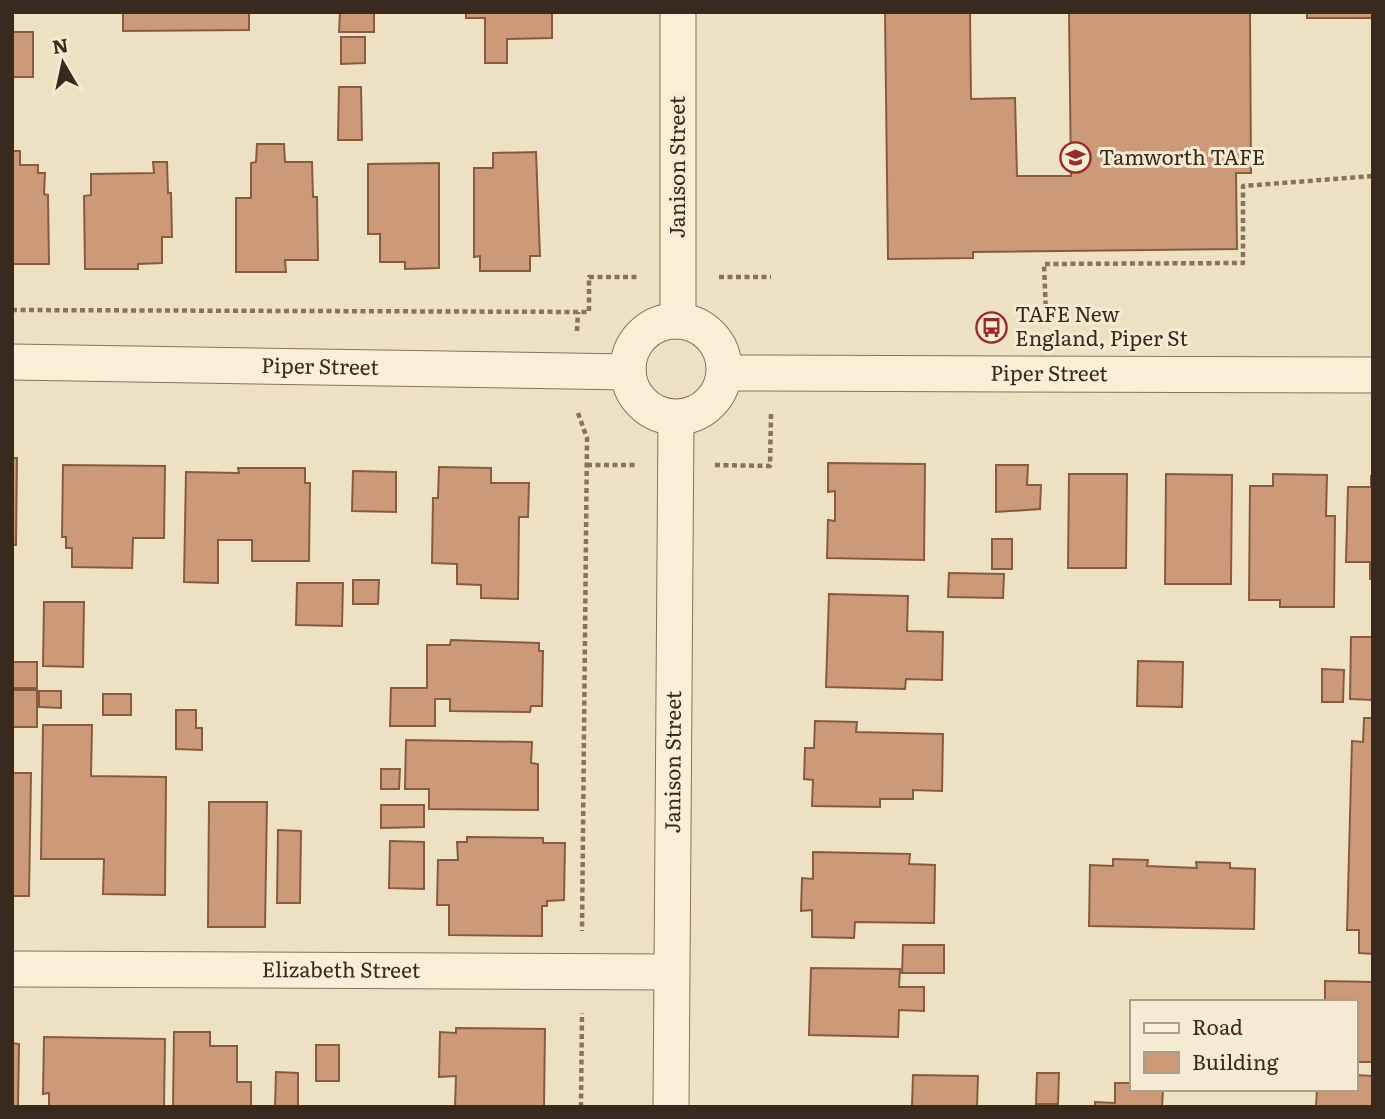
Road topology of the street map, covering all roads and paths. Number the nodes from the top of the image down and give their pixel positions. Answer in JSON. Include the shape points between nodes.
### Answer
{"nodes":[{"id":1,"x":678,"y":12,"type":"edge"},
{"id":2,"x":1373,"y":176,"type":"edge"},
{"id":3,"x":609,"y":276,"type":"dead end"},
{"id":4,"x":733,"y":277,"type":"dead end"},
{"id":5,"x":771,"y":277,"type":"dead end"},
{"id":6,"x":12,"y":310,"type":"edge"},
{"id":7,"x":578,"y":312,"type":"junction"},
{"id":8,"x":1046,"y":314,"type":"dead end"},
{"id":9,"x":678,"y":321,"type":"junction"},
{"id":10,"x":578,"y":327,"type":"dead end"},
{"id":11,"x":12,"y":362,"type":"edge"},
{"id":12,"x":628,"y":372,"type":"junction"},
{"id":13,"x":725,"y":373,"type":"junction"},
{"id":14,"x":1373,"y":375,"type":"edge"},
{"id":15,"x":577,"y":410,"type":"dead end"},
{"id":16,"x":771,"y":412,"type":"dead end"},
{"id":17,"x":676,"y":418,"type":"junction"},
{"id":18,"x":587,"y":465,"type":"junction"},
{"id":19,"x":621,"y":465,"type":"dead end"},
{"id":20,"x":731,"y":465,"type":"dead end"},
{"id":21,"x":582,"y":937,"type":"dead end"},
{"id":22,"x":12,"y":969,"type":"edge"},
{"id":23,"x":671,"y":972,"type":"junction"},
{"id":24,"x":582,"y":1010,"type":"dead end"},
{"id":25,"x":581,"y":1107,"type":"edge"},
{"id":26,"x":671,"y":1107,"type":"edge"}],
"edges":[{"from":1,"to":9,"type":"street","name":"Janison Street"},
{"from":2,"to":8,"type":"path","via":[[1243,186],[1243,263],[1044,264]]},
{"from":3,"to":7,"type":"path","via":[[589,276],[589,312]]},
{"from":4,"to":5,"type":"path"},
{"from":6,"to":7,"type":"path"},
{"from":7,"to":10,"type":"path"},
{"from":9,"to":12,"type":"street","via":[[648,330],[636,342]]},
{"from":9,"to":13,"type":"street","via":[[707,332],[723,358]]},
{"from":11,"to":12,"type":"street","name":"Piper Street"},
{"from":12,"to":17,"type":"street","via":[[638,399],[662,416]]},
{"from":13,"to":14,"type":"street","name":"Piper Street"},
{"from":13,"to":17,"type":"street","via":[[722,387],[703,410]]},
{"from":15,"to":18,"type":"path","via":[[587,438]]},
{"from":16,"to":20,"type":"path","via":[[770,466]]},
{"from":17,"to":23,"type":"street","name":"Janison Street"},
{"from":18,"to":19,"type":"path"},
{"from":18,"to":21,"type":"path"},
{"from":22,"to":23,"type":"street","name":"Elizabeth Street"},
{"from":23,"to":26,"type":"street","name":"Janison Street"},
{"from":24,"to":25,"type":"path"}]}
